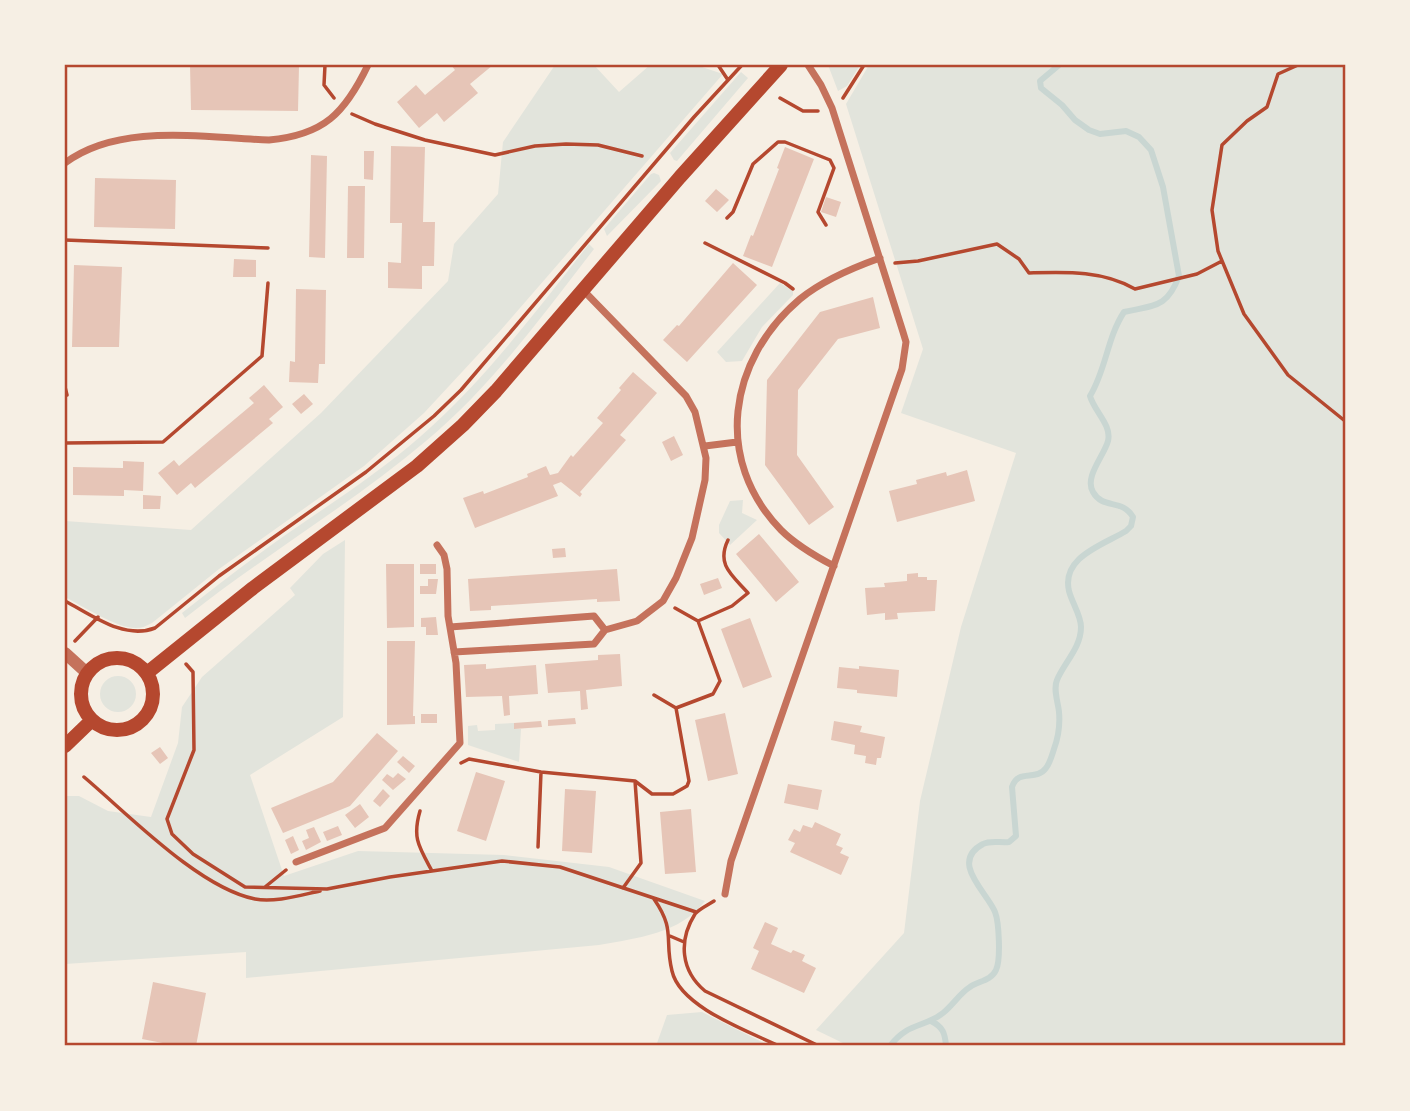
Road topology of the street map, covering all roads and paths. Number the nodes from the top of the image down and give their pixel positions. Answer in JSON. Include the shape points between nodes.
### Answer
{"nodes":[{"id":1,"x":325,"y":65,"type":"edge"},
{"id":2,"x":368,"y":65,"type":"edge"},
{"id":3,"x":718,"y":65,"type":"edge"},
{"id":4,"x":742,"y":65,"type":"edge"},
{"id":5,"x":781,"y":65,"type":"edge"},
{"id":6,"x":808,"y":65,"type":"edge"},
{"id":7,"x":864,"y":65,"type":"edge"},
{"id":8,"x":1298,"y":65,"type":"edge"},
{"id":9,"x":728,"y":80,"type":"junction"},
{"id":10,"x":780,"y":98,"type":"dead end"},
{"id":11,"x":832,"y":108,"type":"junction"},
{"id":12,"x":342,"y":109,"type":"junction"},
{"id":13,"x":642,"y":156,"type":"dead end"},
{"id":14,"x":65,"y":163,"type":"edge"},
{"id":15,"x":727,"y":218,"type":"dead end"},
{"id":16,"x":826,"y":225,"type":"dead end"},
{"id":17,"x":65,"y":240,"type":"edge"},
{"id":18,"x":705,"y":243,"type":"dead end"},
{"id":19,"x":268,"y":248,"type":"dead end"},
{"id":20,"x":881,"y":261,"type":"junction"},
{"id":21,"x":1222,"y":261,"type":"junction"},
{"id":22,"x":268,"y":283,"type":"dead end"},
{"id":23,"x":584,"y":291,"type":"junction"},
{"id":24,"x":802,"y":298,"type":"junction"},
{"id":25,"x":65,"y":387,"type":"edge"},
{"id":26,"x":67,"y":395,"type":"dead end"},
{"id":27,"x":1345,"y":421,"type":"edge"},
{"id":28,"x":737,"y":442,"type":"junction"},
{"id":29,"x":65,"y":443,"type":"edge"},
{"id":30,"x":705,"y":446,"type":"junction"},
{"id":31,"x":728,"y":540,"type":"dead end"},
{"id":32,"x":437,"y":545,"type":"dead end"},
{"id":33,"x":834,"y":565,"type":"junction"},
{"id":34,"x":65,"y":601,"type":"edge"},
{"id":35,"x":674,"y":607,"type":"dead end"},
{"id":36,"x":98,"y":617,"type":"junction"},
{"id":37,"x":698,"y":621,"type":"junction"},
{"id":38,"x":450,"y":627,"type":"junction"},
{"id":39,"x":605,"y":630,"type":"junction"},
{"id":40,"x":69,"y":649,"type":"edge"},
{"id":41,"x":454,"y":652,"type":"junction"},
{"id":42,"x":87,"y":673,"type":"junction"},
{"id":43,"x":147,"y":673,"type":"junction"},
{"id":44,"x":654,"y":695,"type":"dead end"},
{"id":45,"x":676,"y":708,"type":"junction"},
{"id":46,"x":92,"y":720,"type":"junction"},
{"id":47,"x":65,"y":746,"type":"edge"},
{"id":48,"x":454,"y":767,"type":"dead end"},
{"id":49,"x":541,"y":772,"type":"junction"},
{"id":50,"x":84,"y":776,"type":"dead end"},
{"id":51,"x":635,"y":781,"type":"junction"},
{"id":52,"x":427,"y":802,"type":"dead end"},
{"id":53,"x":538,"y":847,"type":"dead end"},
{"id":54,"x":296,"y":862,"type":"joint"},
{"id":55,"x":432,"y":871,"type":"dead end"},
{"id":56,"x":265,"y":888,"type":"dead end"},
{"id":57,"x":623,"y":888,"type":"dead end"},
{"id":58,"x":327,"y":889,"type":"dead end"},
{"id":59,"x":725,"y":894,"type":"joint"},
{"id":60,"x":653,"y":898,"type":"dead end"},
{"id":61,"x":670,"y":936,"type":"junction"},
{"id":62,"x":684,"y":942,"type":"junction"},
{"id":63,"x":779,"y":1046,"type":"edge"},
{"id":64,"x":819,"y":1046,"type":"edge"}],
"edges":[{"from":1,"to":12,"type":"path","via":[[324,85]]},
{"from":2,"to":12,"type":"street"},
{"from":3,"to":9,"type":"path"},
{"from":4,"to":9,"type":"path"},
{"from":5,"to":23,"type":"main road"},
{"from":6,"to":11,"type":"street"},
{"from":7,"to":11,"type":"path"},
{"from":8,"to":21,"type":"path","via":[[1278,74],[1267,107],[1222,145],[1212,210]]},
{"from":9,"to":36,"type":"path","via":[[461,390],[398,447],[155,628],[132,632]]},
{"from":10,"to":11,"type":"path","via":[[803,111]]},
{"from":11,"to":20,"type":"street"},
{"from":12,"to":13,"type":"path","via":[[425,140],[495,155],[566,144],[598,145]]},
{"from":12,"to":14,"type":"street","via":[[334,118],[286,138],[120,138]]},
{"from":15,"to":16,"type":"path","via":[[753,164],[778,142],[785,142],[833,164],[818,212]]},
{"from":17,"to":19,"type":"path"},
{"from":18,"to":24,"type":"path","via":[[785,283]]},
{"from":20,"to":21,"type":"path","via":[[918,261],[997,244],[1019,259],[1029,273],[1096,274],[1135,289],[1197,274]]},
{"from":20,"to":24,"type":"street","via":[[843,273]]},
{"from":20,"to":33,"type":"street","via":[[903,332],[905,355]]},
{"from":21,"to":27,"type":"path","via":[[1244,314],[1288,375]]},
{"from":22,"to":29,"type":"path","via":[[262,356],[163,442]]},
{"from":23,"to":30,"type":"street","via":[[686,396]]},
{"from":23,"to":43,"type":"main road","via":[[496,391],[417,466]]},
{"from":24,"to":28,"type":"street","via":[[762,340],[749,368],[739,400]]},
{"from":25,"to":26,"type":"path"},
{"from":28,"to":30,"type":"street"},
{"from":28,"to":33,"type":"street","via":[[752,491],[770,517],[799,546]]},
{"from":30,"to":39,"type":"street","via":[[699,514],[676,578],[663,601],[638,621]]},
{"from":31,"to":37,"type":"path","via":[[724,562],[748,593],[732,606]]},
{"from":32,"to":38,"type":"street","via":[[447,569]]},
{"from":33,"to":59,"type":"street","via":[[731,861]]},
{"from":34,"to":36,"type":"path"},
{"from":35,"to":37,"type":"path"},
{"from":36,"to":40,"type":"path"},
{"from":37,"to":45,"type":"path","via":[[720,681],[713,694]]},
{"from":38,"to":39,"type":"street","via":[[594,616]]},
{"from":38,"to":41,"type":"street"},
{"from":39,"to":41,"type":"street","via":[[594,644]]},
{"from":40,"to":42,"type":"street"},
{"from":41,"to":54,"type":"street","via":[[460,743],[385,828]]},
{"from":42,"to":43,"type":"main road","via":[[102,661],[122,658]]},
{"from":42,"to":46,"type":"main road","via":[[81,701]]},
{"from":43,"to":46,"type":"main road","via":[[153,701],[144,719],[117,730]]},
{"from":44,"to":45,"type":"path"},
{"from":45,"to":51,"type":"path","via":[[687,786],[673,794],[652,794]]},
{"from":46,"to":47,"type":"main road"},
{"from":48,"to":49,"type":"path","via":[[469,759]]},
{"from":49,"to":51,"type":"path"},
{"from":49,"to":53,"type":"path"},
{"from":50,"to":58,"type":"path","via":[[167,848],[231,892],[258,900]]},
{"from":51,"to":57,"type":"path","via":[[640,863]]},
{"from":52,"to":55,"type":"path","via":[[415,828],[417,843]]},
{"from":54,"to":56,"type":"path"},
{"from":59,"to":62,"type":"path","via":[[696,912]]},
{"from":60,"to":61,"type":"path","via":[[667,920]]},
{"from":61,"to":62,"type":"path"},
{"from":61,"to":63,"type":"path","via":[[672,973],[682,992]]},
{"from":62,"to":64,"type":"path","via":[[689,974],[705,991]]}]}
